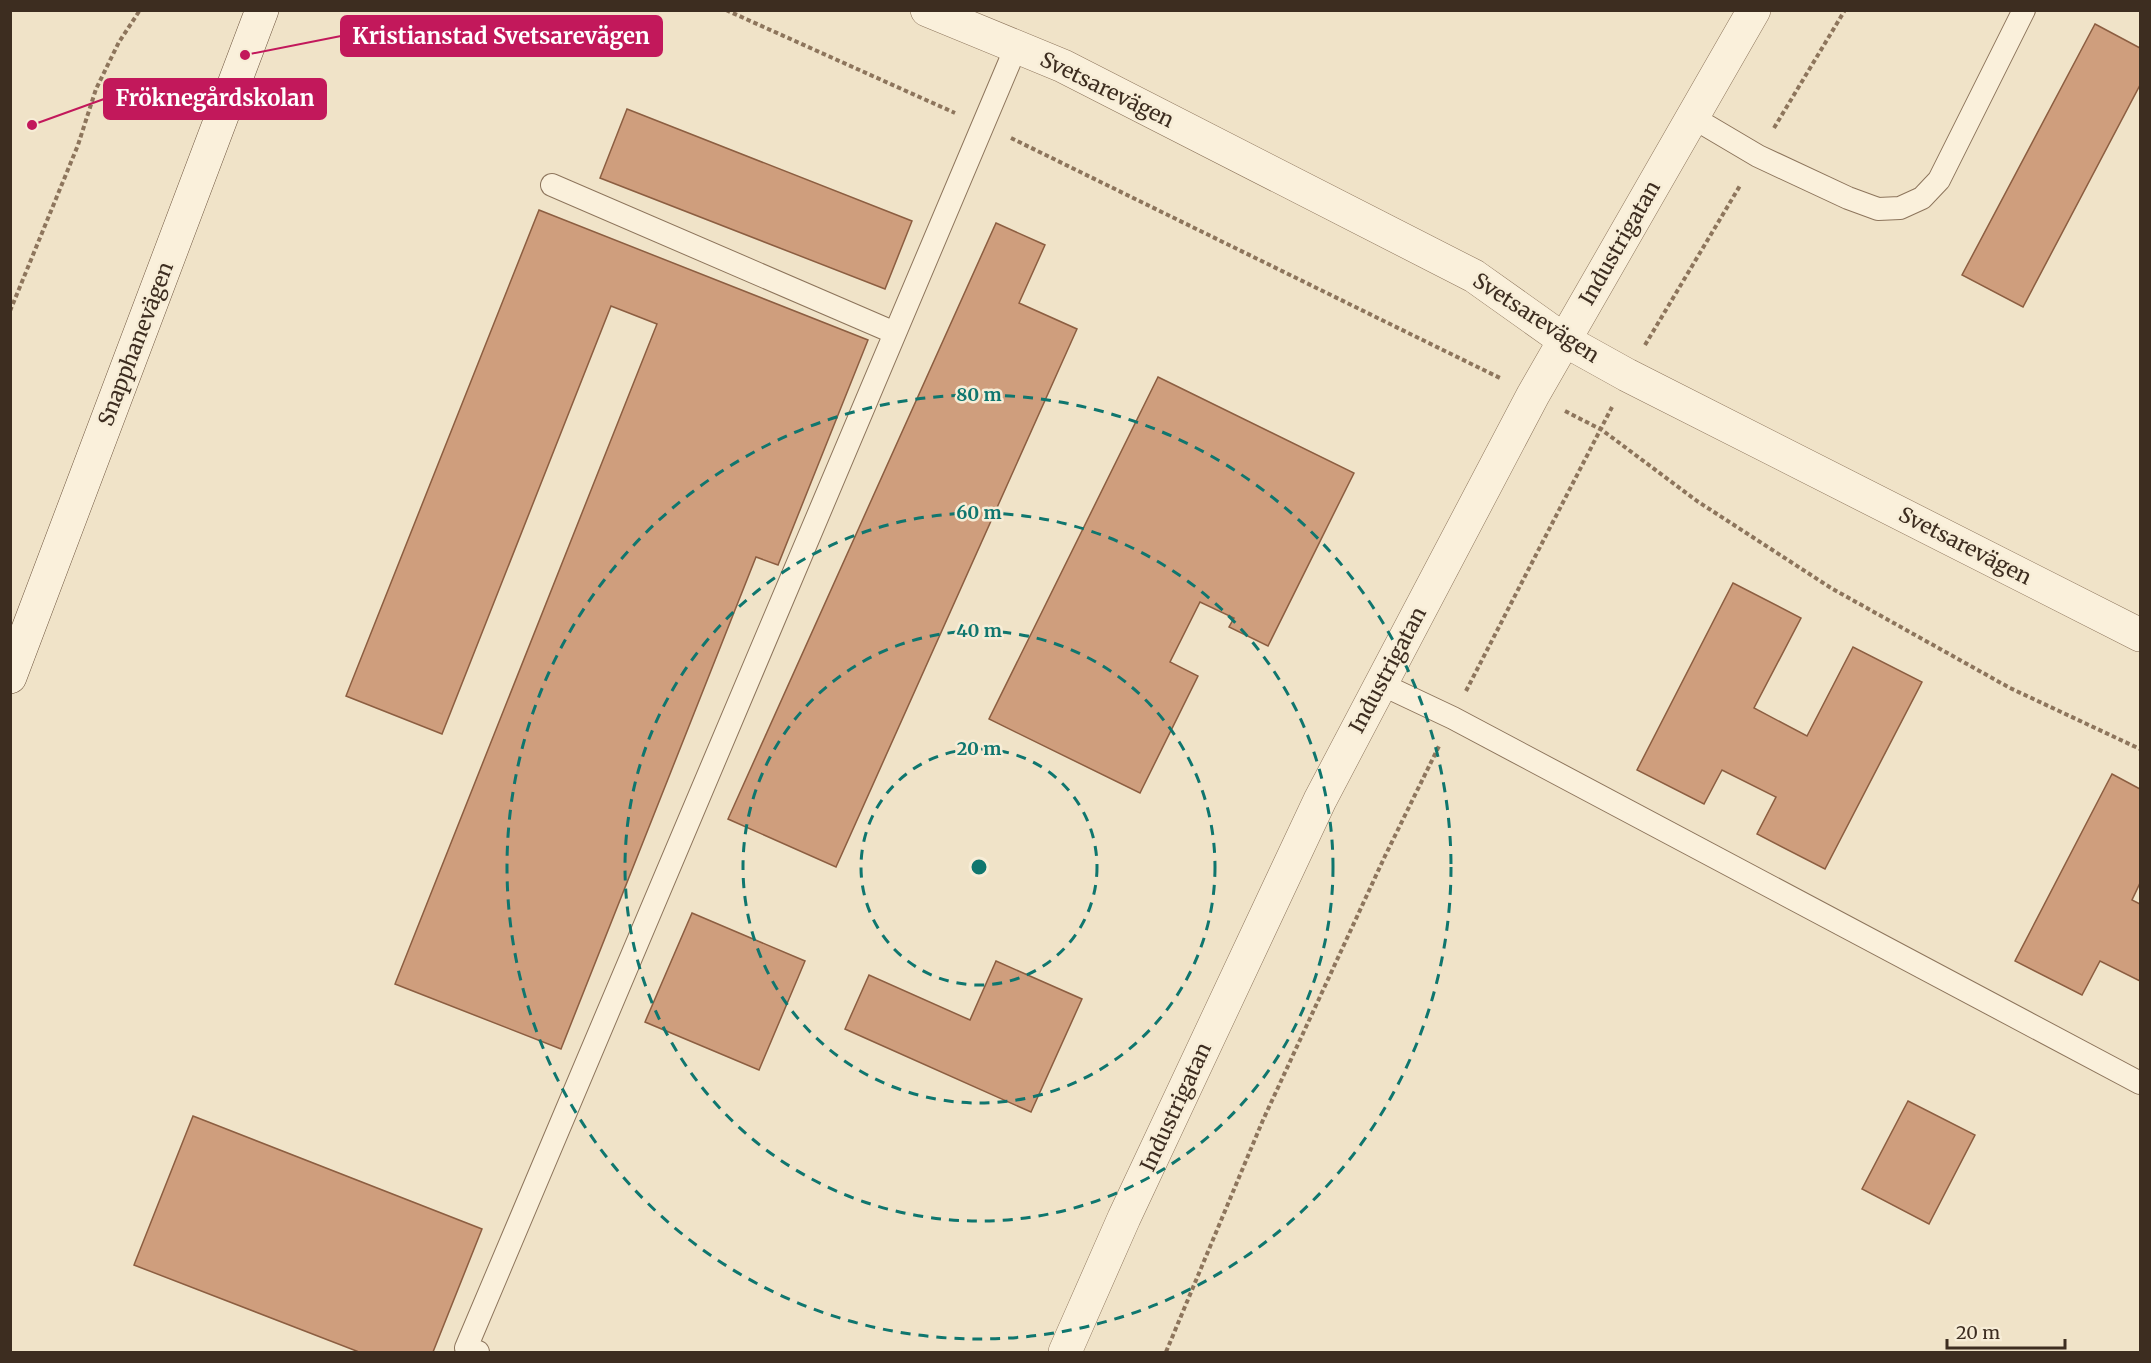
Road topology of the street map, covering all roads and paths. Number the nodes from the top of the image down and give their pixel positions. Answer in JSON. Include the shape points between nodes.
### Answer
{"nodes":[{"id":1,"x":140,"y":10,"type":"edge"},
{"id":2,"x":262,"y":10,"type":"edge"},
{"id":3,"x":726,"y":10,"type":"edge"},
{"id":4,"x":927,"y":10,"type":"edge"},
{"id":5,"x":1754,"y":10,"type":"edge"},
{"id":6,"x":1845,"y":10,"type":"edge"},
{"id":7,"x":2024,"y":10,"type":"edge"},
{"id":8,"x":1016,"y":47,"type":"junction"},
{"id":9,"x":1692,"y":117,"type":"junction"},
{"id":10,"x":983,"y":125,"type":"junction"},
{"id":11,"x":1758,"y":156,"type":"junction"},
{"id":12,"x":552,"y":185,"type":"dead end"},
{"id":13,"x":10,"y":311,"type":"edge"},
{"id":14,"x":895,"y":333,"type":"junction"},
{"id":15,"x":1564,"y":340,"type":"junction"},
{"id":16,"x":1627,"y":375,"type":"junction"},
{"id":17,"x":1533,"y":394,"type":"junction"},
{"id":18,"x":1602,"y":430,"type":"junction"},
{"id":19,"x":2140,"y":635,"type":"edge"},
{"id":20,"x":10,"y":677,"type":"edge"},
{"id":21,"x":1381,"y":684,"type":"junction"},
{"id":22,"x":1453,"y":718,"type":"junction"},
{"id":23,"x":2140,"y":749,"type":"edge"},
{"id":24,"x":2140,"y":1083,"type":"edge"},
{"id":25,"x":478,"y":1353,"type":"edge"},
{"id":26,"x":1065,"y":1353,"type":"edge"},
{"id":27,"x":1166,"y":1353,"type":"edge"}],
"edges":[{"from":1,"to":13,"type":"path","via":[[96,89],[78,145]]},
{"from":2,"to":20,"type":"street","name":"Snapphanevägen"},
{"from":3,"to":10,"type":"path"},
{"from":4,"to":8,"type":"street","name":"Svetsarevägen"},
{"from":5,"to":9,"type":"street","name":"Industrigatan"},
{"from":6,"to":11,"type":"path"},
{"from":7,"to":11,"type":"lane","via":[[1939,180],[1922,198],[1900,208],[1878,209]]},
{"from":8,"to":10,"type":"lane"},
{"from":8,"to":15,"type":"street","name":"Svetsarevägen","via":[[1063,66],[1474,276]]},
{"from":9,"to":11,"type":"lane"},
{"from":9,"to":15,"type":"street","name":"Industrigatan"},
{"from":10,"to":14,"type":"lane"},
{"from":10,"to":17,"type":"path"},
{"from":11,"to":16,"type":"path"},
{"from":12,"to":14,"type":"lane"},
{"from":14,"to":25,"type":"lane","via":[[466,1348]]},
{"from":15,"to":16,"type":"street","name":"Svetsarevägen"},
{"from":15,"to":17,"type":"street","name":"Industrigatan"},
{"from":16,"to":18,"type":"path"},
{"from":16,"to":19,"type":"street","name":"Svetsarevägen"},
{"from":17,"to":18,"type":"path"},
{"from":17,"to":21,"type":"street","name":"Industrigatan"},
{"from":18,"to":22,"type":"path"},
{"from":18,"to":23,"type":"path","via":[[1697,501],[1831,588],[2010,688]]},
{"from":21,"to":22,"type":"lane"},
{"from":21,"to":26,"type":"street","name":"Industrigatan","via":[[1320,800],[1129,1207]]},
{"from":22,"to":24,"type":"lane"},
{"from":22,"to":27,"type":"path","via":[[1263,1120]]}]}
